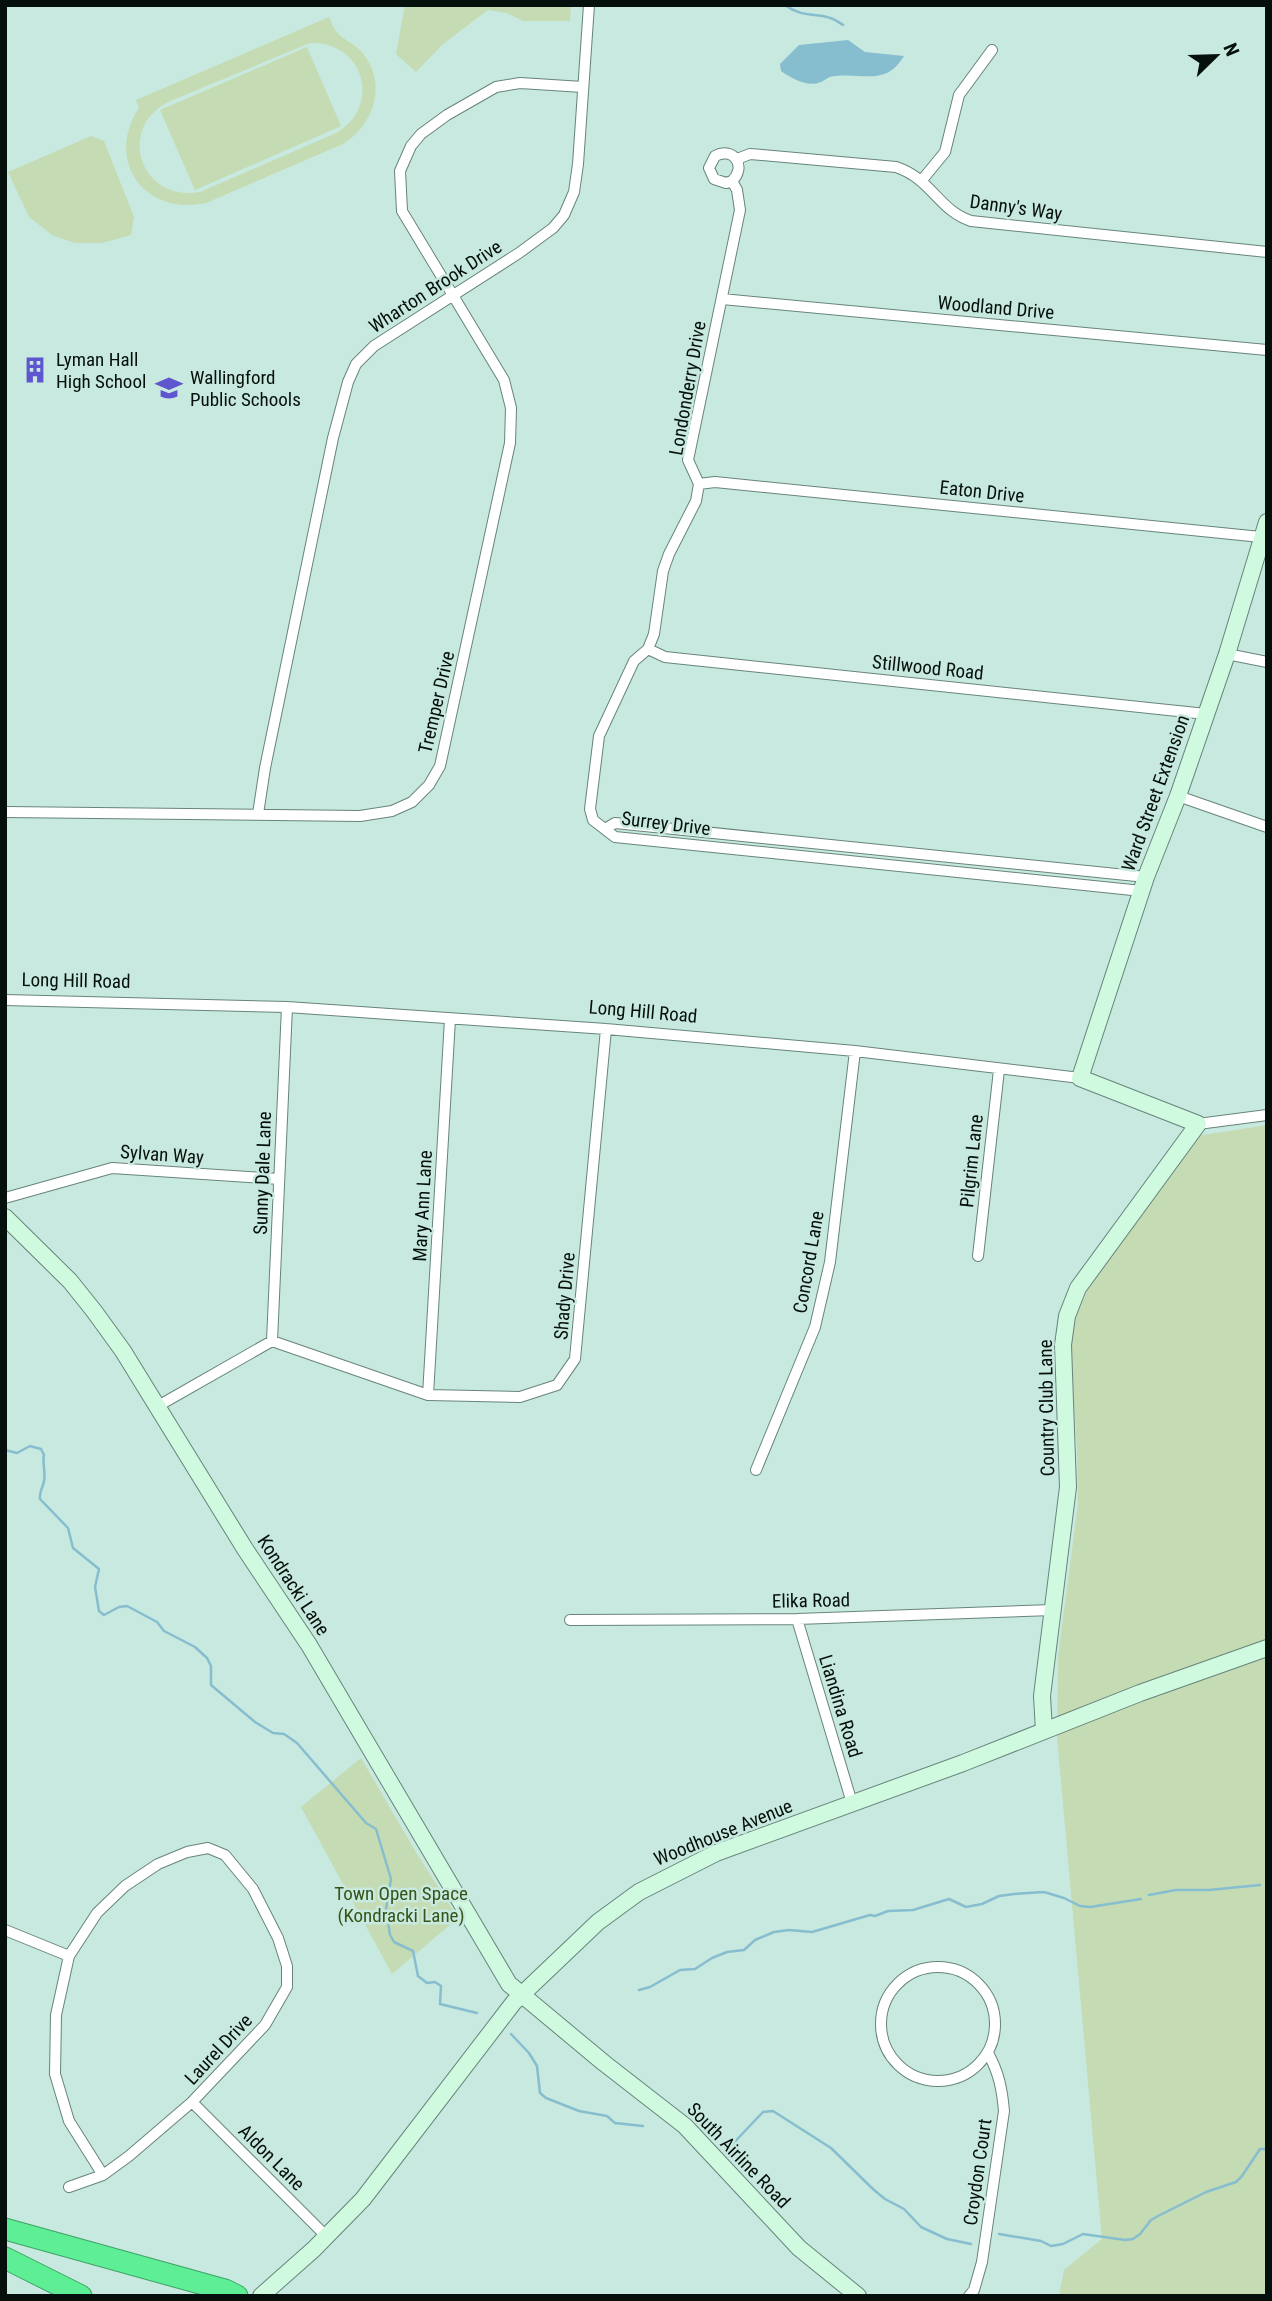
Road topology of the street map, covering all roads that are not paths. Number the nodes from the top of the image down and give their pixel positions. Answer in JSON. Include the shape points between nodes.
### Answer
{"nodes":[{"id":1,"x":589,"y":5,"type":"edge"},
{"id":2,"x":992,"y":50,"type":"dead end"},
{"id":3,"x":583,"y":87,"type":"junction"},
{"id":4,"x":737,"y":159,"type":"junction"},
{"id":5,"x":922,"y":180,"type":"junction"},
{"id":6,"x":732,"y":181,"type":"junction"},
{"id":7,"x":1267,"y":252,"type":"edge"},
{"id":8,"x":452,"y":295,"type":"junction"},
{"id":9,"x":722,"y":299,"type":"junction"},
{"id":10,"x":1267,"y":350,"type":"edge"},
{"id":11,"x":699,"y":484,"type":"junction"},
{"id":12,"x":1264,"y":529,"type":"edge"},
{"id":13,"x":648,"y":649,"type":"junction"},
{"id":14,"x":1227,"y":653,"type":"junction"},
{"id":15,"x":1267,"y":662,"type":"edge"},
{"id":16,"x":1206,"y":714,"type":"junction"},
{"id":17,"x":1178,"y":796,"type":"junction"},
{"id":18,"x":5,"y":812,"type":"edge"},
{"id":19,"x":258,"y":814,"type":"junction"},
{"id":20,"x":1267,"y":827,"type":"edge"},
{"id":21,"x":1144,"y":884,"type":"junction"},
{"id":22,"x":5,"y":1000,"type":"edge"},
{"id":23,"x":287,"y":1007,"type":"junction"},
{"id":24,"x":450,"y":1019,"type":"junction"},
{"id":25,"x":606,"y":1029,"type":"junction"},
{"id":26,"x":855,"y":1051,"type":"junction"},
{"id":27,"x":999,"y":1070,"type":"junction"},
{"id":28,"x":1080,"y":1077,"type":"junction"},
{"id":29,"x":1267,"y":1115,"type":"edge"},
{"id":30,"x":1198,"y":1124,"type":"junction"},
{"id":31,"x":279,"y":1179,"type":"junction"},
{"id":32,"x":5,"y":1198,"type":"edge"},
{"id":33,"x":5,"y":1217,"type":"edge"},
{"id":34,"x":978,"y":1256,"type":"dead end"},
{"id":35,"x":272,"y":1340,"type":"junction"},
{"id":36,"x":428,"y":1395,"type":"junction"},
{"id":37,"x":158,"y":1406,"type":"junction"},
{"id":38,"x":756,"y":1470,"type":"dead end"},
{"id":39,"x":1053,"y":1610,"type":"junction"},
{"id":40,"x":797,"y":1619,"type":"junction"},
{"id":41,"x":570,"y":1620,"type":"dead end"},
{"id":42,"x":1267,"y":1648,"type":"edge"},
{"id":43,"x":1044,"y":1731,"type":"junction"},
{"id":44,"x":852,"y":1803,"type":"junction"},
{"id":45,"x":5,"y":1930,"type":"edge"},
{"id":46,"x":69,"y":1956,"type":"junction"},
{"id":47,"x":520,"y":1995,"type":"junction"},
{"id":48,"x":988,"y":2053,"type":"junction"},
{"id":49,"x":192,"y":2102,"type":"junction"},
{"id":50,"x":103,"y":2175,"type":"junction"},
{"id":51,"x":69,"y":2187,"type":"dead end"},
{"id":52,"x":5,"y":2229,"type":"edge"},
{"id":53,"x":327,"y":2237,"type":"junction"},
{"id":54,"x":5,"y":2258,"type":"edge"},
{"id":55,"x":81,"y":2296,"type":"edge"},
{"id":56,"x":237,"y":2296,"type":"edge"},
{"id":57,"x":261,"y":2296,"type":"edge"},
{"id":58,"x":858,"y":2296,"type":"edge"},
{"id":59,"x":969,"y":2296,"type":"edge"}],
"edges":[{"from":1,"to":3,"type":"street","name":"Wharton Brook Drive"},
{"from":2,"to":5,"type":"street","via":[[959,95],[944,152]]},
{"from":3,"to":8,"type":"street","name":"Wharton Brook Drive","via":[[574,192],[564,215],[526,248]]},
{"from":3,"to":8,"type":"street","name":"Tremper Drive","via":[[520,83],[496,87],[447,115],[411,146],[400,171],[402,211]]},
{"from":4,"to":5,"type":"street","name":"Danny's Way","via":[[750,154],[896,167]]},
{"from":4,"to":6,"type":"street","via":[[740,169]]},
{"from":4,"to":6,"type":"street","name":"Danny's Way","via":[[721,153],[709,167],[720,183]]},
{"from":5,"to":7,"type":"street","name":"Danny's Way","via":[[948,208],[971,221]]},
{"from":6,"to":9,"type":"street","via":[[740,210]]},
{"from":8,"to":19,"type":"street","name":"Wharton Brook Drive","via":[[374,346],[356,364],[348,382]]},
{"from":8,"to":19,"type":"street","name":"Tremper Drive","via":[[504,380],[512,417],[440,766],[422,794],[392,811],[360,816]]},
{"from":9,"to":10,"type":"street","name":"Woodland Drive"},
{"from":9,"to":11,"type":"street","name":"Londonderry Drive","via":[[688,460]]},
{"from":11,"to":12,"type":"street","name":"Eaton Drive"},
{"from":11,"to":13,"type":"street","via":[[696,501],[663,571]]},
{"from":12,"to":14,"type":"main road","name":"Ward Street Extension"},
{"from":13,"to":16,"type":"street","name":"Stillwood Road","via":[[665,657]]},
{"from":13,"to":21,"type":"street","name":"Surrey Drive","via":[[634,661],[599,736],[590,809],[593,820],[604,830],[615,823]]},
{"from":14,"to":15,"type":"street"},
{"from":14,"to":16,"type":"main road","name":"Ward Street Extension"},
{"from":16,"to":17,"type":"main road","name":"Ward Street Extension"},
{"from":17,"to":20,"type":"street"},
{"from":17,"to":21,"type":"main road","name":"Ward Street Extension"},
{"from":18,"to":19,"type":"street","name":"Tremper Drive"},
{"from":21,"to":28,"type":"main road","name":"Ward Street Extension"},
{"from":22,"to":23,"type":"street","name":"Long Hill Road"},
{"from":23,"to":24,"type":"street","name":"Long Hill Road"},
{"from":23,"to":31,"type":"street","name":"Sunny Dale Lane"},
{"from":24,"to":25,"type":"street","name":"Long Hill Road"},
{"from":24,"to":36,"type":"street","name":"Mary Ann Lane"},
{"from":25,"to":26,"type":"street","name":"Long Hill Road"},
{"from":25,"to":36,"type":"street","name":"Shady Drive","via":[[575,1359],[557,1385],[520,1397]]},
{"from":26,"to":27,"type":"street","name":"Long Hill Road"},
{"from":26,"to":38,"type":"street","name":"Concord Lane","via":[[830,1262],[815,1327]]},
{"from":27,"to":28,"type":"street","name":"Long Hill Road"},
{"from":27,"to":34,"type":"street","name":"Pilgrim Lane"},
{"from":28,"to":30,"type":"main road","name":"Long Hill Road"},
{"from":29,"to":30,"type":"street","name":"Long Hill Road"},
{"from":30,"to":39,"type":"main road","name":"Country Club Lane","via":[[1078,1288],[1067,1316],[1063,1345],[1069,1487]]},
{"from":31,"to":32,"type":"street","name":"Sylvan Way","via":[[112,1168]]},
{"from":31,"to":35,"type":"street","name":"Sunny Dale Lane"},
{"from":33,"to":37,"type":"main road","name":"Kondracki Lane","via":[[89,1304]]},
{"from":35,"to":36,"type":"street","name":"Shady Drive"},
{"from":35,"to":37,"type":"street"},
{"from":37,"to":47,"type":"main road","name":"Kondracki Lane","via":[[320,1665],[504,1976]]},
{"from":39,"to":40,"type":"street","name":"Elika Road"},
{"from":39,"to":43,"type":"main road","name":"Country Club Lane","via":[[1042,1696]]},
{"from":40,"to":41,"type":"street","name":"Elika Road"},
{"from":40,"to":44,"type":"street","name":"Liandina Road"},
{"from":42,"to":43,"type":"main road","name":"Woodhouse Avenue"},
{"from":43,"to":44,"type":"main road","name":"Woodhouse Avenue"},
{"from":44,"to":47,"type":"main road","name":"Woodhouse Avenue","via":[[716,1853],[653,1883],[609,1912]]},
{"from":45,"to":46,"type":"street"},
{"from":46,"to":49,"type":"street","name":"Laurel Drive","via":[[97,1913],[125,1886],[187,1852],[208,1849],[225,1856],[253,1889],[278,1938],[287,1966],[287,1987],[265,2025]]},
{"from":46,"to":50,"type":"street","name":"Laurel Drive","via":[[56,2015],[55,2074],[69,2122]]},
{"from":47,"to":53,"type":"main road","name":"Woodhouse Avenue","via":[[378,2179]]},
{"from":47,"to":58,"type":"main road","name":"South Airline Road","via":[[685,2126],[799,2248]]},
{"from":48,"to":48,"type":"street","via":[[995,2024],[993,2009],[988,1995],[966,1975],[953,1969],[923,1969],[903,1979],[888,1996],[881,2025],[883,2039],[898,2065],[910,2074],[931,2081],[953,2080],[973,2069]]},
{"from":48,"to":59,"type":"street","name":"Croydon Court","via":[[1002,2088],[1004,2111],[982,2262]]},
{"from":49,"to":50,"type":"street","name":"Laurel Drive"},
{"from":49,"to":53,"type":"street","name":"Aldon Lane"},
{"from":50,"to":51,"type":"street","name":"Laurel Drive"},
{"from":52,"to":56,"type":"highway"},
{"from":53,"to":57,"type":"main road","name":"Woodhouse Avenue"},
{"from":54,"to":55,"type":"highway"}]}
